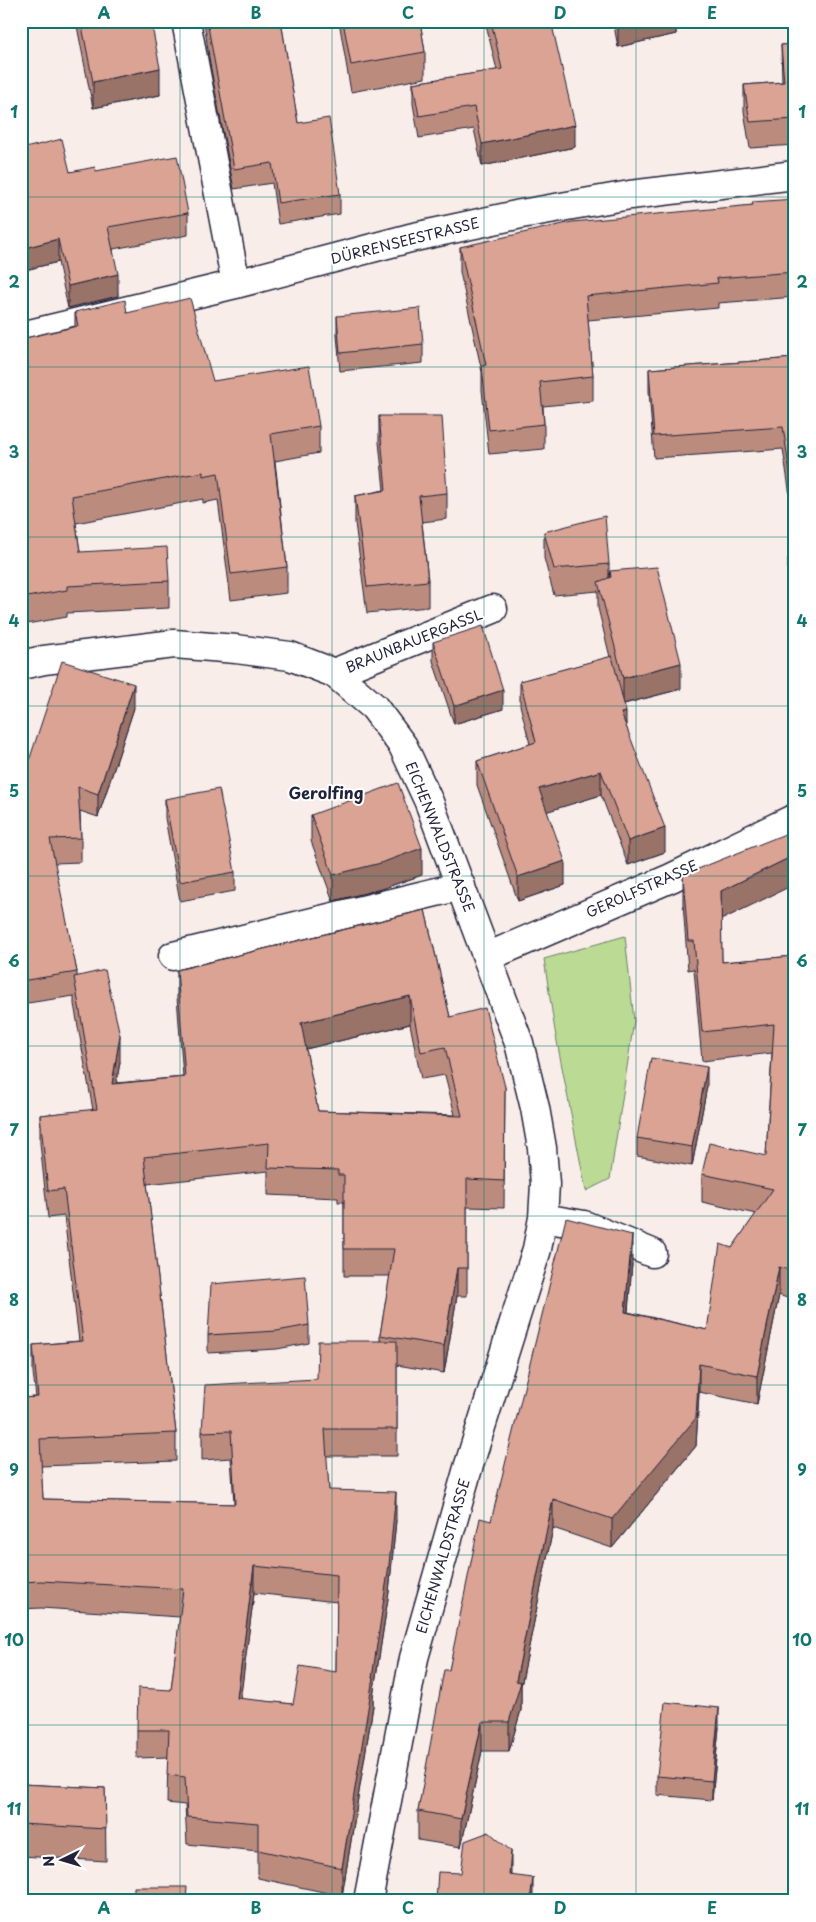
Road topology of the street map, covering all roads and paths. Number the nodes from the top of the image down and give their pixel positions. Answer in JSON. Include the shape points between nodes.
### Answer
{"nodes":[{"id":1,"x":186,"y":21,"type":"edge"},
{"id":2,"x":795,"y":175,"type":"edge"},
{"id":3,"x":236,"y":284,"type":"junction"},
{"id":4,"x":21,"y":336,"type":"edge"},
{"id":5,"x":493,"y":609,"type":"dead end"},
{"id":6,"x":21,"y":665,"type":"edge"},
{"id":7,"x":334,"y":673,"type":"junction"},
{"id":8,"x":795,"y":818,"type":"edge"},
{"id":9,"x":461,"y":886,"type":"junction"},
{"id":10,"x":173,"y":956,"type":"dead end"},
{"id":11,"x":487,"y":957,"type":"junction"},
{"id":12,"x":543,"y":1218,"type":"junction"},
{"id":13,"x":652,"y":1253,"type":"dead end"},
{"id":14,"x":368,"y":1901,"type":"edge"}],
"edges":[{"from":1,"to":3,"type":"street"},
{"from":2,"to":3,"type":"street","name":"DÜRRENSEESTRASSE","via":[[630,195],[521,214],[410,238]]},
{"from":3,"to":4,"type":"street","name":"DÜRRENSEESTRASSE"},
{"from":5,"to":7,"type":"street","name":"BRAUNBAUERGASSL"},
{"from":6,"to":7,"type":"street","name":"EICHENWALDSTRASSE","via":[[174,644],[290,656]]},
{"from":7,"to":9,"type":"street","name":"EICHENWALDSTRASSE","via":[[374,706],[403,746],[429,802]]},
{"from":8,"to":11,"type":"street","name":"GEROLFSTRASSE","via":[[671,878]]},
{"from":9,"to":10,"type":"street"},
{"from":9,"to":11,"type":"street","name":"EICHENWALDSTRASSE"},
{"from":11,"to":12,"type":"street","name":"EICHENWALDSTRASSE","via":[[529,1077],[542,1148]]},
{"from":12,"to":13,"type":"street","via":[[584,1225]]},
{"from":12,"to":14,"type":"street","name":"EICHENWALDSTRASSE","via":[[537,1249],[468,1468],[414,1658]]}]}
